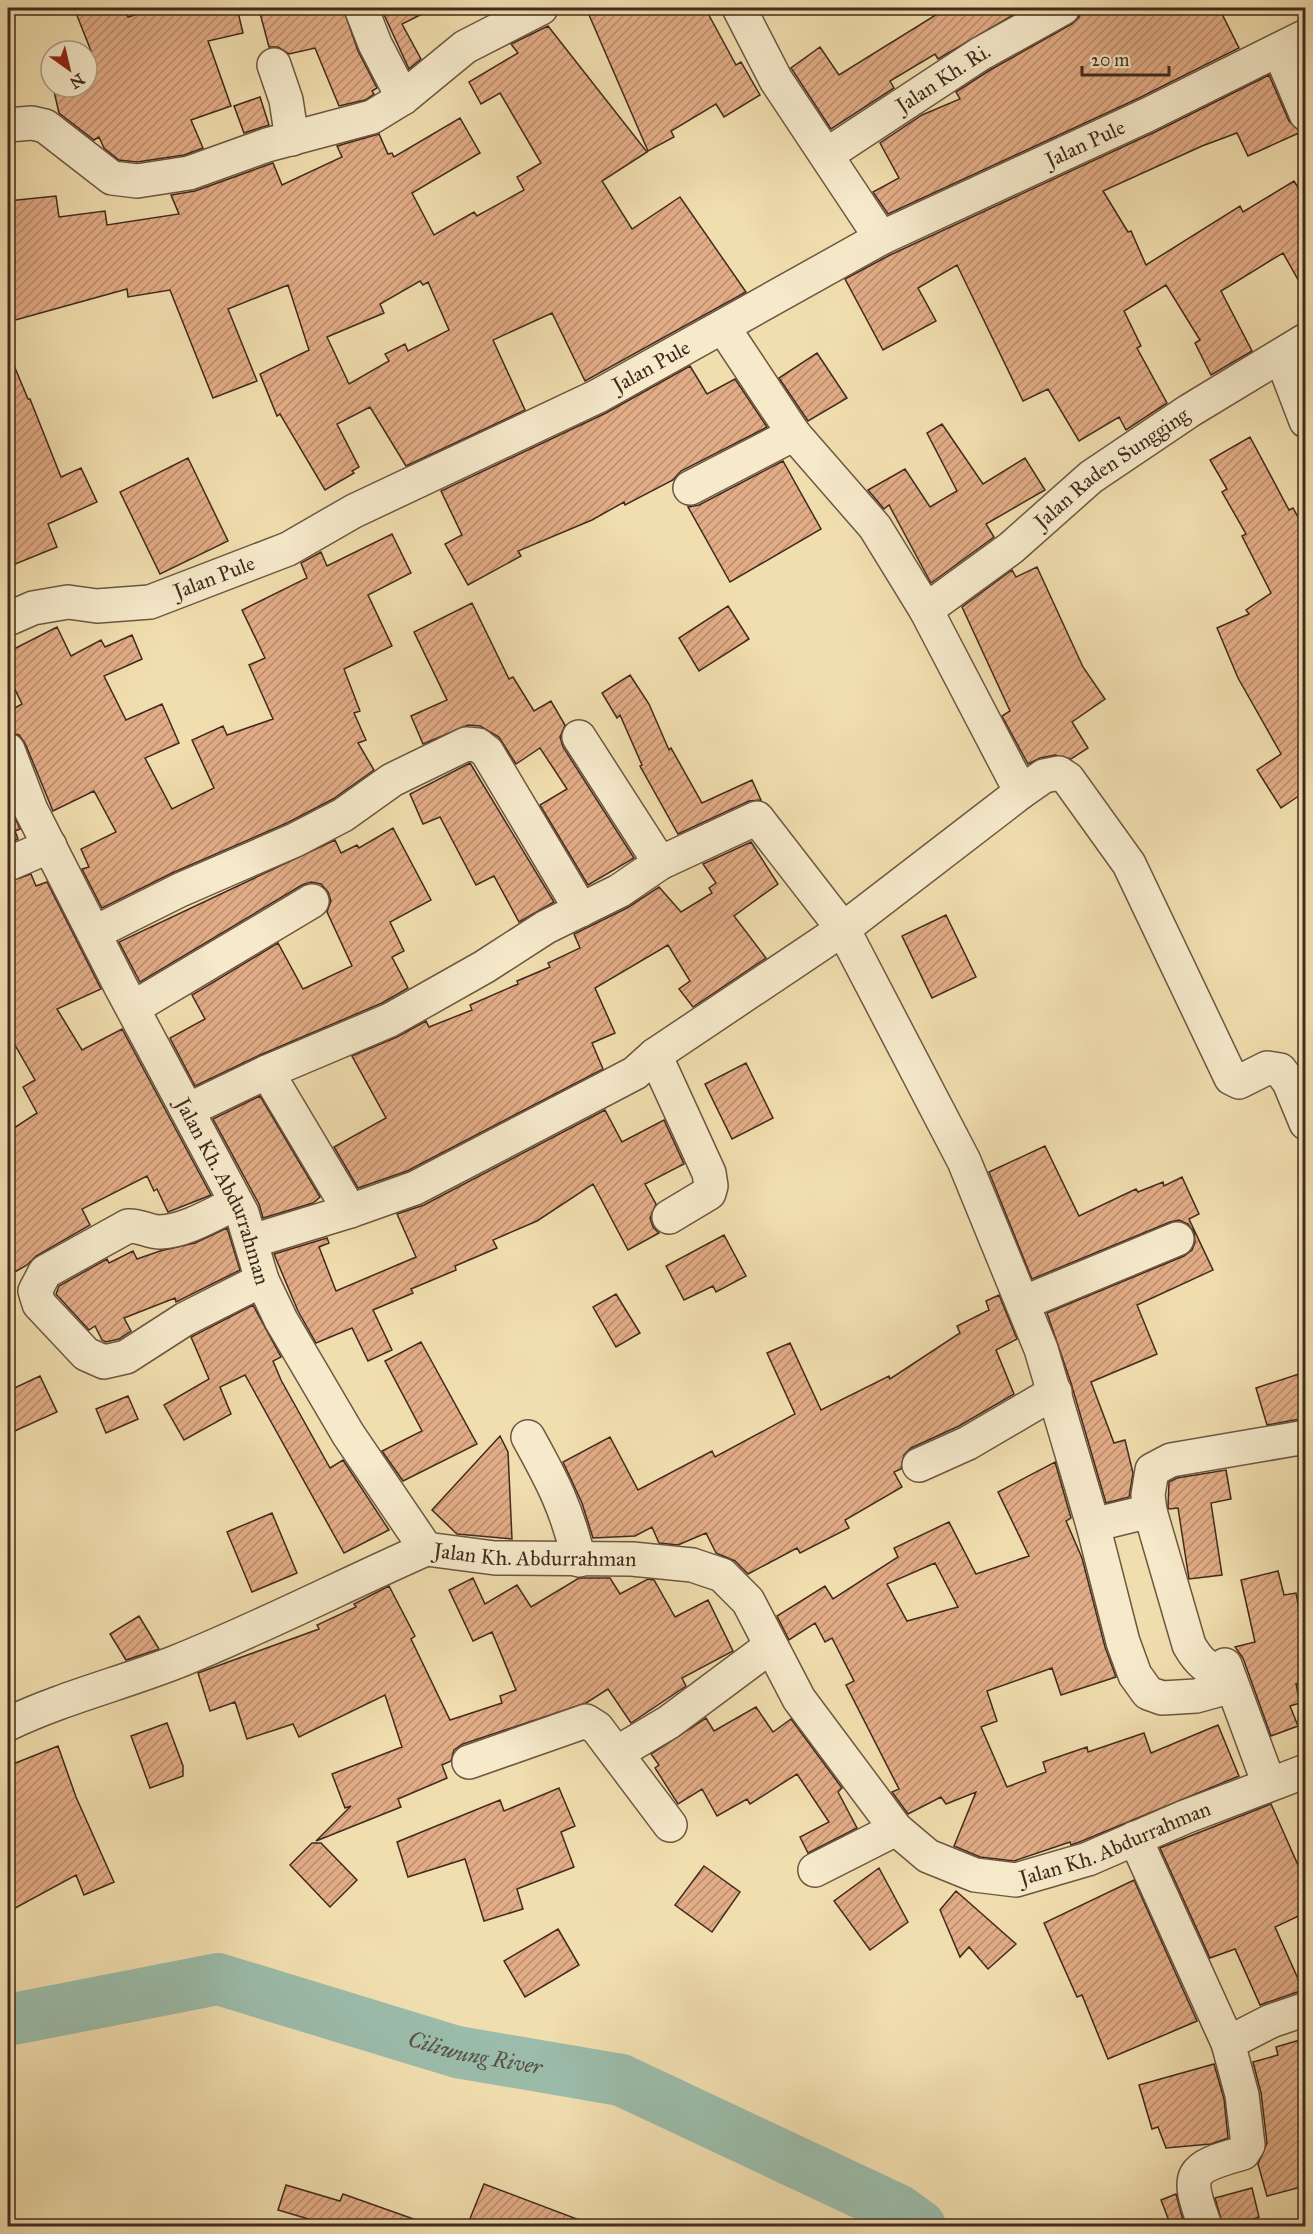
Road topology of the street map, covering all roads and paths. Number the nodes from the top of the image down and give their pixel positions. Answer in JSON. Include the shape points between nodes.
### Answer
{"nodes":[{"id":1,"x":361,"y":8,"type":"edge"},
{"id":2,"x":541,"y":8,"type":"edge"},
{"id":3,"x":738,"y":8,"type":"edge"},
{"id":4,"x":1063,"y":8,"type":"edge"},
{"id":5,"x":1292,"y":43,"type":"edge"},
{"id":6,"x":274,"y":64,"type":"dead end"},
{"id":7,"x":403,"y":98,"type":"junction"},
{"id":8,"x":1305,"y":114,"type":"edge"},
{"id":9,"x":8,"y":124,"type":"edge"},
{"id":10,"x":292,"y":139,"type":"junction"},
{"id":11,"x":828,"y":154,"type":"junction"},
{"id":12,"x":881,"y":238,"type":"junction"},
{"id":13,"x":723,"y":327,"type":"junction"},
{"id":14,"x":1293,"y":348,"type":"edge"},
{"id":15,"x":1305,"y":421,"type":"edge"},
{"id":16,"x":794,"y":434,"type":"junction"},
{"id":17,"x":690,"y":488,"type":"dead end"},
{"id":18,"x":926,"y":610,"type":"junction"},
{"id":19,"x":8,"y":619,"type":"edge"},
{"id":20,"x":579,"y":737,"type":"dead end"},
{"id":21,"x":8,"y":750,"type":"edge"},
{"id":22,"x":1021,"y":792,"type":"junction"},
{"id":23,"x":50,"y":846,"type":"junction"},
{"id":24,"x":660,"y":863,"type":"junction"},
{"id":25,"x":8,"y":864,"type":"edge"},
{"id":26,"x":312,"y":901,"type":"dead end"},
{"id":27,"x":580,"y":910,"type":"junction"},
{"id":28,"x":843,"y":929,"type":"junction"},
{"id":29,"x":94,"y":933,"type":"junction"},
{"id":30,"x":133,"y":1008,"type":"junction"},
{"id":31,"x":655,"y":1055,"type":"junction"},
{"id":32,"x":267,"y":1072,"type":"junction"},
{"id":33,"x":188,"y":1110,"type":"junction"},
{"id":34,"x":1305,"y":1123,"type":"edge"},
{"id":35,"x":236,"y":1203,"type":"junction"},
{"id":36,"x":350,"y":1211,"type":"junction"},
{"id":37,"x":669,"y":1217,"type":"dead end"},
{"id":38,"x":1178,"y":1239,"type":"dead end"},
{"id":39,"x":252,"y":1241,"type":"junction"},
{"id":40,"x":262,"y":1280,"type":"junction"},
{"id":41,"x":1023,"y":1303,"type":"junction"},
{"id":42,"x":1055,"y":1392,"type":"junction"},
{"id":43,"x":528,"y":1437,"type":"dead end"},
{"id":44,"x":1305,"y":1437,"type":"edge"},
{"id":45,"x":919,"y":1465,"type":"dead end"},
{"id":46,"x":1150,"y":1511,"type":"junction"},
{"id":47,"x":1093,"y":1525,"type":"junction"},
{"id":48,"x":426,"y":1548,"type":"junction"},
{"id":49,"x":579,"y":1560,"type":"junction"},
{"id":50,"x":771,"y":1646,"type":"junction"},
{"id":51,"x":1227,"y":1670,"type":"junction"},
{"id":52,"x":8,"y":1724,"type":"edge"},
{"id":53,"x":617,"y":1753,"type":"junction"},
{"id":54,"x":469,"y":1762,"type":"dead end"},
{"id":55,"x":1305,"y":1771,"type":"edge"},
{"id":56,"x":1269,"y":1784,"type":"junction"},
{"id":57,"x":670,"y":1825,"type":"dead end"},
{"id":58,"x":896,"y":1828,"type":"junction"},
{"id":59,"x":1135,"y":1838,"type":"junction"},
{"id":60,"x":815,"y":1870,"type":"dead end"},
{"id":61,"x":1305,"y":2009,"type":"edge"},
{"id":62,"x":1228,"y":2043,"type":"junction"},
{"id":63,"x":1205,"y":2226,"type":"edge"}],
"edges":[{"from":1,"to":7,"type":"street"},
{"from":2,"to":7,"type":"street","via":[[465,47]]},
{"from":3,"to":11,"type":"street","via":[[776,80]]},
{"from":4,"to":11,"type":"street","name":"Jalan Kh. Ri.","via":[[980,54]]},
{"from":5,"to":8,"type":"street"},
{"from":5,"to":12,"type":"street","name":"Jalan Pule"},
{"from":6,"to":10,"type":"street","via":[[286,100]]},
{"from":7,"to":10,"type":"street","via":[[372,117]]},
{"from":9,"to":10,"type":"street","via":[[45,126],[112,178],[137,181],[189,173]]},
{"from":11,"to":12,"type":"street"},
{"from":12,"to":13,"type":"street","name":"Jalan Pule"},
{"from":13,"to":16,"type":"street"},
{"from":13,"to":19,"type":"street","name":"Jalan Pule","via":[[598,396],[354,511],[288,549],[150,602],[98,606],[68,602]]},
{"from":14,"to":15,"type":"street"},
{"from":14,"to":18,"type":"street","name":"Jalan Raden Sungging","via":[[1091,477],[1011,548]]},
{"from":16,"to":17,"type":"street"},
{"from":16,"to":18,"type":"street","via":[[875,527]]},
{"from":18,"to":22,"type":"street"},
{"from":20,"to":24,"type":"street"},
{"from":21,"to":23,"type":"street","name":"Jalan Kh. Abdurrahman"},
{"from":22,"to":28,"type":"street"},
{"from":22,"to":34,"type":"street","via":[[1044,776],[1059,773],[1068,779],[1129,864],[1231,1078],[1239,1082],[1268,1068],[1280,1070],[1289,1082]]},
{"from":23,"to":25,"type":"street"},
{"from":23,"to":29,"type":"street","name":"Jalan Kh. Abdurrahman"},
{"from":24,"to":27,"type":"street","via":[[619,891]]},
{"from":24,"to":28,"type":"street","via":[[757,818]]},
{"from":26,"to":30,"type":"street"},
{"from":27,"to":29,"type":"street","via":[[487,752],[478,745],[466,744],[392,780],[342,815],[295,840]]},
{"from":27,"to":32,"type":"street","via":[[390,1020]]},
{"from":28,"to":31,"type":"street"},
{"from":28,"to":41,"type":"street","via":[[964,1161]]},
{"from":29,"to":30,"type":"street","name":"Jalan Kh. Abdurrahman"},
{"from":30,"to":33,"type":"street","name":"Jalan Kh. Abdurrahman"},
{"from":31,"to":36,"type":"street","via":[[615,1085],[470,1162],[415,1188]]},
{"from":31,"to":37,"type":"street","via":[[709,1173],[711,1186],[709,1193]]},
{"from":32,"to":33,"type":"street"},
{"from":32,"to":36,"type":"street"},
{"from":33,"to":35,"type":"street","name":"Jalan Kh. Abdurrahman"},
{"from":35,"to":39,"type":"street","name":"Jalan Kh. Abdurrahman"},
{"from":35,"to":40,"type":"street","via":[[164,1232],[128,1226],[45,1272],[35,1291],[39,1304],[86,1354],[104,1362],[126,1357],[185,1319]]},
{"from":36,"to":39,"type":"street"},
{"from":38,"to":41,"type":"street"},
{"from":39,"to":40,"type":"street","name":"Jalan Kh. Abdurrahman"},
{"from":40,"to":48,"type":"street","name":"Jalan Kh. Abdurrahman","via":[[348,1434]]},
{"from":41,"to":42,"type":"street"},
{"from":42,"to":45,"type":"street","via":[[968,1443]]},
{"from":42,"to":47,"type":"street"},
{"from":43,"to":49,"type":"street","via":[[568,1516]]},
{"from":44,"to":46,"type":"street","via":[[1160,1464],[1152,1470],[1149,1481]]},
{"from":46,"to":47,"type":"street"},
{"from":46,"to":51,"type":"street","via":[[1196,1658],[1207,1668]]},
{"from":47,"to":51,"type":"street","via":[[1123,1642],[1148,1693],[1162,1698],[1196,1696]]},
{"from":48,"to":49,"type":"street","name":"Jalan Kh. Abdurrahman","via":[[495,1558]]},
{"from":48,"to":52,"type":"street","via":[[269,1624]]},
{"from":49,"to":50,"type":"street","name":"Jalan Kh. Abdurrahman","via":[[632,1559],[682,1564],[722,1575],[748,1601]]},
{"from":50,"to":53,"type":"street","via":[[669,1722]]},
{"from":50,"to":58,"type":"street","name":"Jalan Kh. Abdurrahman","via":[[799,1699]]},
{"from":51,"to":56,"type":"street"},
{"from":53,"to":54,"type":"street","via":[[597,1728],[586,1721]]},
{"from":53,"to":57,"type":"street"},
{"from":55,"to":56,"type":"street","name":"Jalan Kh. Abdurrahman"},
{"from":56,"to":59,"type":"street","name":"Jalan Kh. Abdurrahman"},
{"from":58,"to":59,"type":"street","name":"Jalan Kh. Abdurrahman","via":[[928,1856],[975,1875],[1016,1880],[1088,1859]]},
{"from":58,"to":60,"type":"street"},
{"from":59,"to":62,"type":"street"},
{"from":61,"to":62,"type":"street","via":[[1271,2020]]},
{"from":62,"to":63,"type":"street","via":[[1242,2095],[1248,2145],[1244,2153],[1206,2164],[1195,2177],[1195,2198]]}]}
